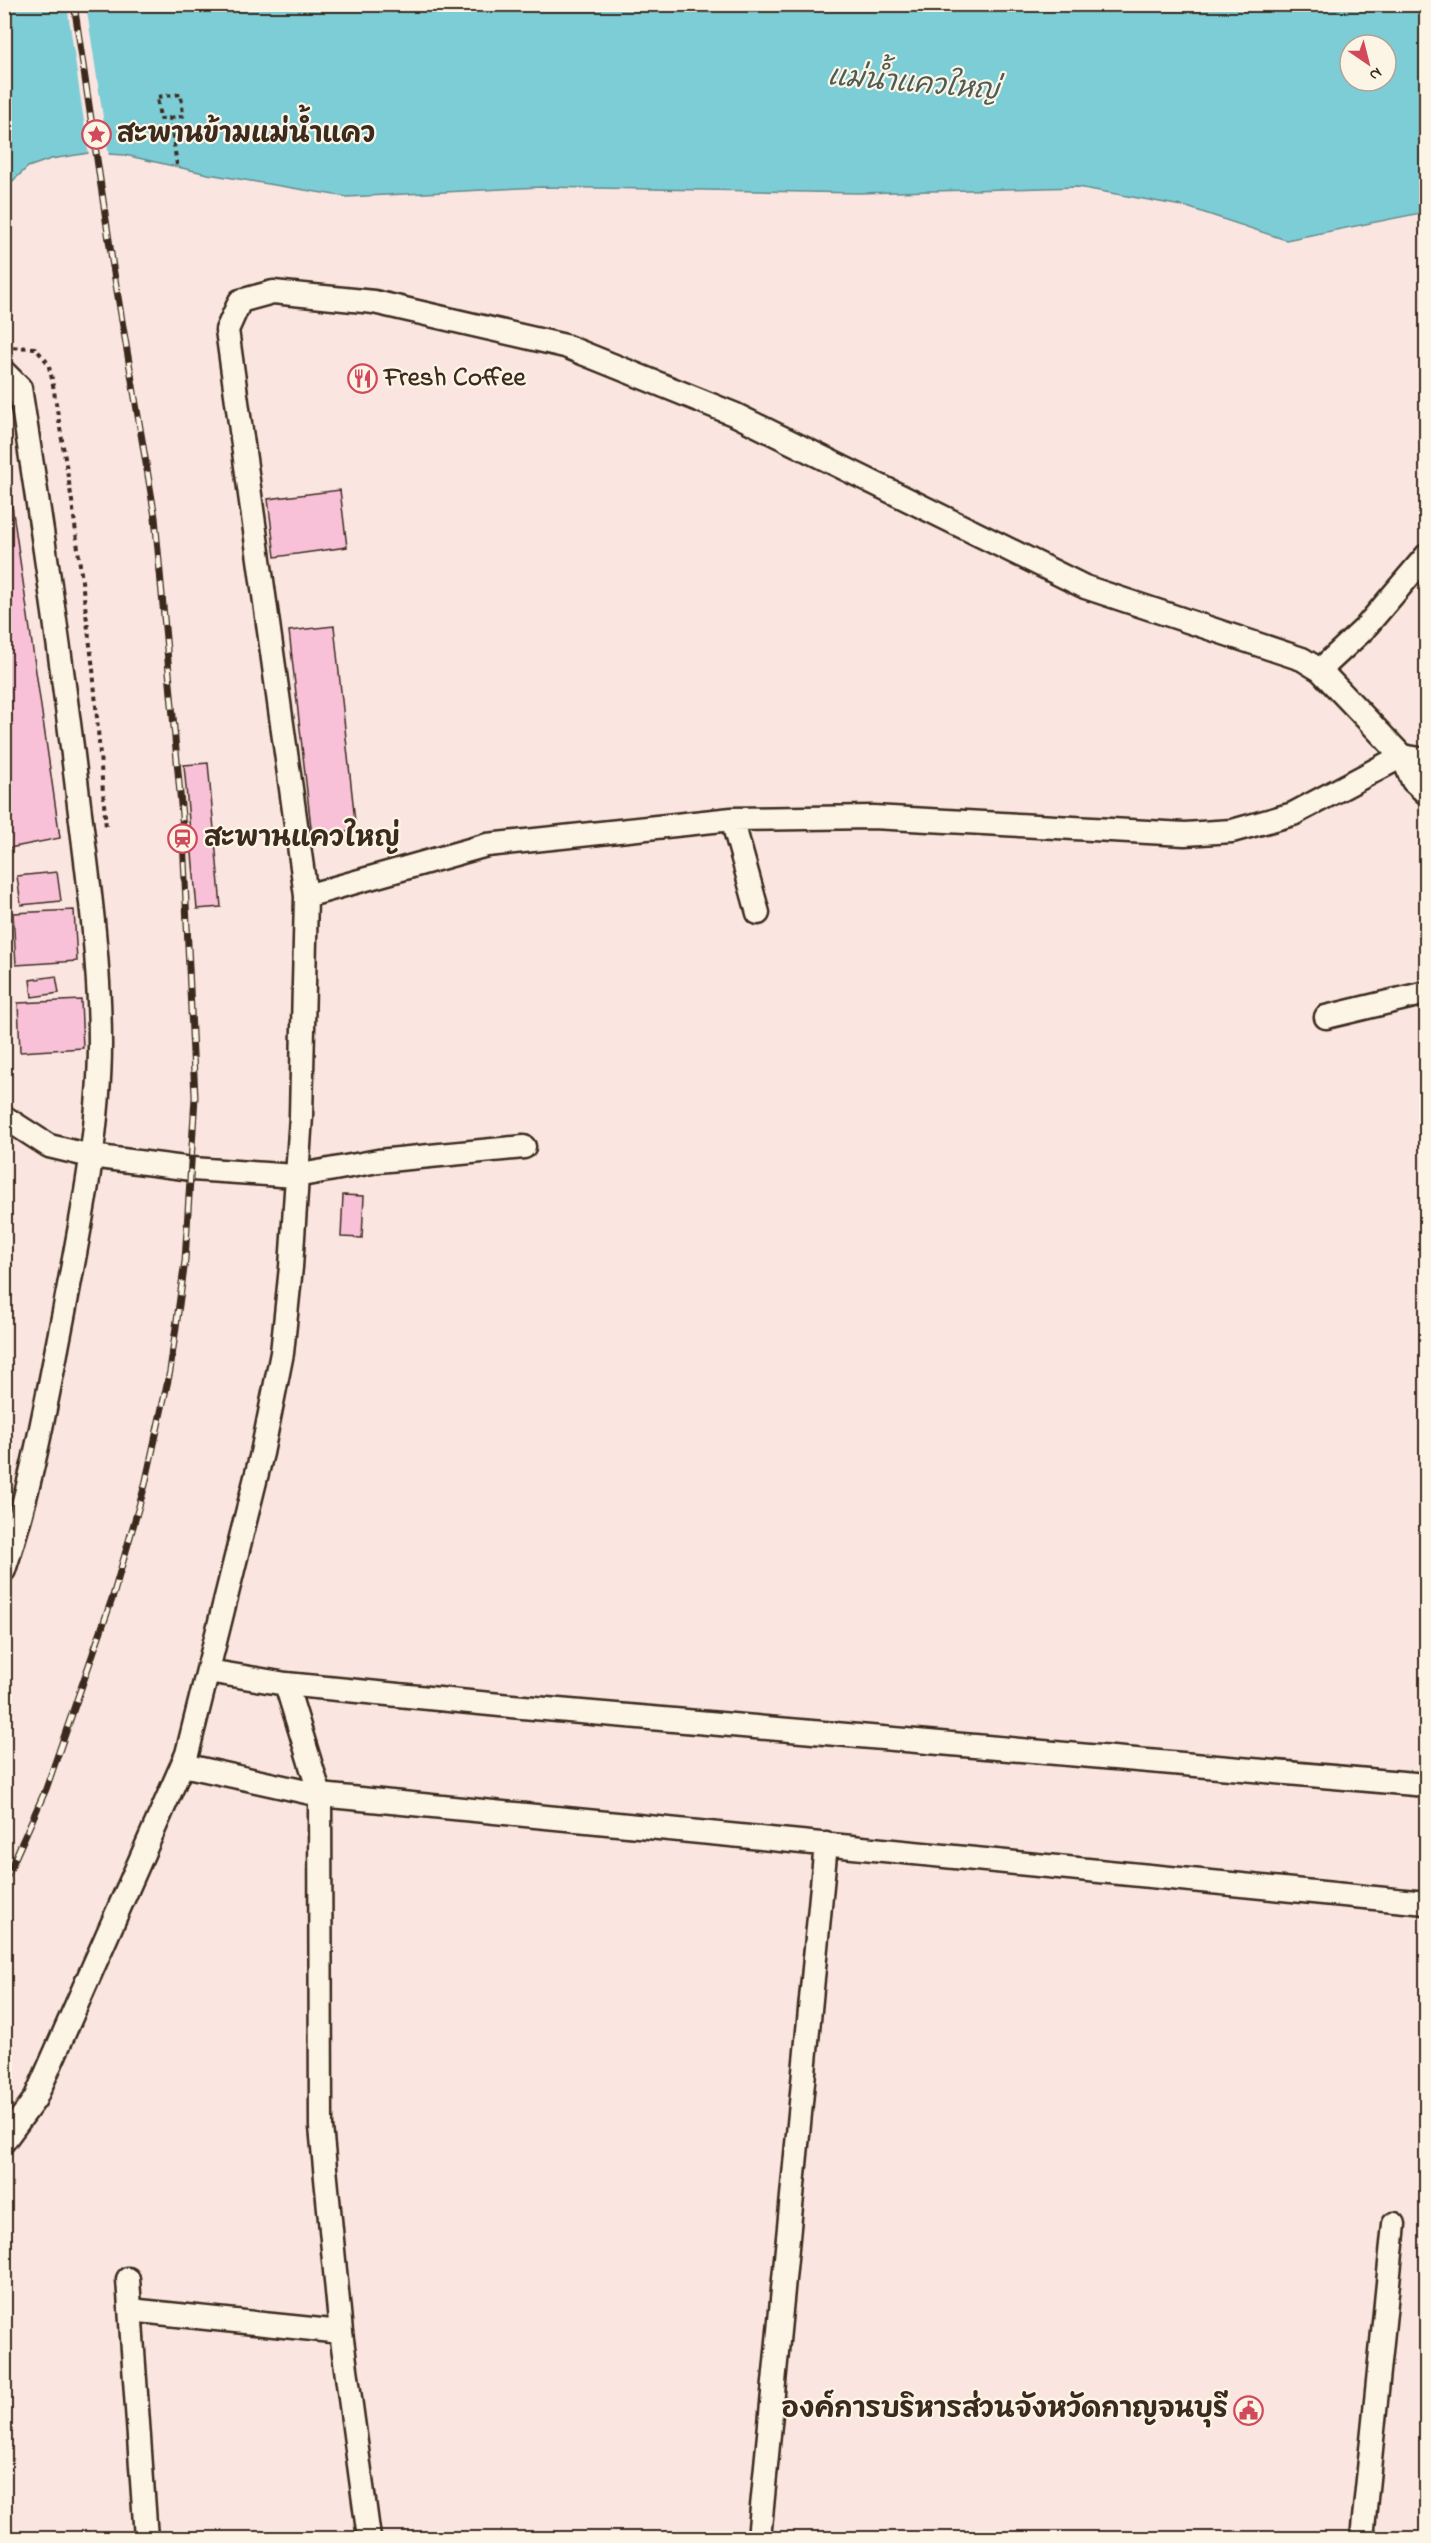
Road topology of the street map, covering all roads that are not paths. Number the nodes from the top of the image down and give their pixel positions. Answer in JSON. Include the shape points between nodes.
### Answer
{"nodes":[{"id":1,"x":6,"y":372,"type":"edge"},
{"id":2,"x":1426,"y":556,"type":"edge"},
{"id":3,"x":1320,"y":670,"type":"junction"},
{"id":4,"x":1402,"y":756,"type":"junction"},
{"id":5,"x":1426,"y":759,"type":"edge"},
{"id":6,"x":1426,"y":793,"type":"edge"},
{"id":7,"x":732,"y":819,"type":"junction"},
{"id":8,"x":306,"y":896,"type":"junction"},
{"id":9,"x":758,"y":913,"type":"dead end"},
{"id":10,"x":1426,"y":993,"type":"edge"},
{"id":11,"x":1326,"y":1017,"type":"dead end"},
{"id":12,"x":4,"y":1117,"type":"edge"},
{"id":13,"x":524,"y":1147,"type":"dead end"},
{"id":14,"x":91,"y":1156,"type":"junction"},
{"id":15,"x":296,"y":1176,"type":"junction"},
{"id":16,"x":4,"y":1570,"type":"edge"},
{"id":17,"x":208,"y":1671,"type":"junction"},
{"id":18,"x":286,"y":1684,"type":"junction"},
{"id":19,"x":183,"y":1765,"type":"junction"},
{"id":20,"x":1426,"y":1785,"type":"edge"},
{"id":21,"x":320,"y":1795,"type":"junction"},
{"id":22,"x":826,"y":1844,"type":"junction"},
{"id":23,"x":1426,"y":1903,"type":"edge"},
{"id":24,"x":4,"y":2141,"type":"edge"},
{"id":25,"x":1394,"y":2224,"type":"dead end"},
{"id":26,"x":128,"y":2279,"type":"dead end"},
{"id":27,"x":130,"y":2310,"type":"junction"},
{"id":28,"x":341,"y":2332,"type":"junction"},
{"id":29,"x":146,"y":2538,"type":"edge"},
{"id":30,"x":369,"y":2538,"type":"edge"},
{"id":31,"x":759,"y":2538,"type":"edge"},
{"id":32,"x":1362,"y":2538,"type":"edge"}],
"edges":[{"from":1,"to":14,"type":"street","via":[[20,388],[59,629],[91,906],[100,1045]]},
{"from":2,"to":3,"type":"street","via":[[1364,629]]},
{"from":3,"to":4,"type":"street"},
{"from":3,"to":8,"type":"street","via":[[1302,659],[1085,587],[736,415],[565,346],[374,302],[273,292],[240,301],[228,330]]},
{"from":4,"to":5,"type":"street"},
{"from":4,"to":6,"type":"street","via":[[1413,781]]},
{"from":4,"to":7,"type":"street","via":[[1293,814],[1232,831],[1185,834],[873,817]]},
{"from":7,"to":8,"type":"street","via":[[487,845]]},
{"from":7,"to":9,"type":"street"},
{"from":8,"to":15,"type":"street"},
{"from":10,"to":11,"type":"street"},
{"from":12,"to":14,"type":"street","via":[[49,1146]]},
{"from":13,"to":15,"type":"street","via":[[378,1161]]},
{"from":14,"to":15,"type":"street","via":[[192,1169]]},
{"from":14,"to":16,"type":"street","via":[[48,1397],[18,1529]]},
{"from":15,"to":17,"type":"street","via":[[282,1353],[262,1453]]},
{"from":17,"to":18,"type":"street"},
{"from":17,"to":19,"type":"street"},
{"from":18,"to":20,"type":"street"},
{"from":18,"to":21,"type":"street"},
{"from":19,"to":21,"type":"street"},
{"from":19,"to":24,"type":"street","via":[[35,2099]]},
{"from":21,"to":22,"type":"street"},
{"from":21,"to":28,"type":"street","via":[[321,2127]]},
{"from":22,"to":23,"type":"street"},
{"from":22,"to":31,"type":"street"},
{"from":25,"to":32,"type":"street"},
{"from":26,"to":27,"type":"street"},
{"from":27,"to":28,"type":"street"},
{"from":27,"to":29,"type":"street"},
{"from":28,"to":30,"type":"street"}]}
